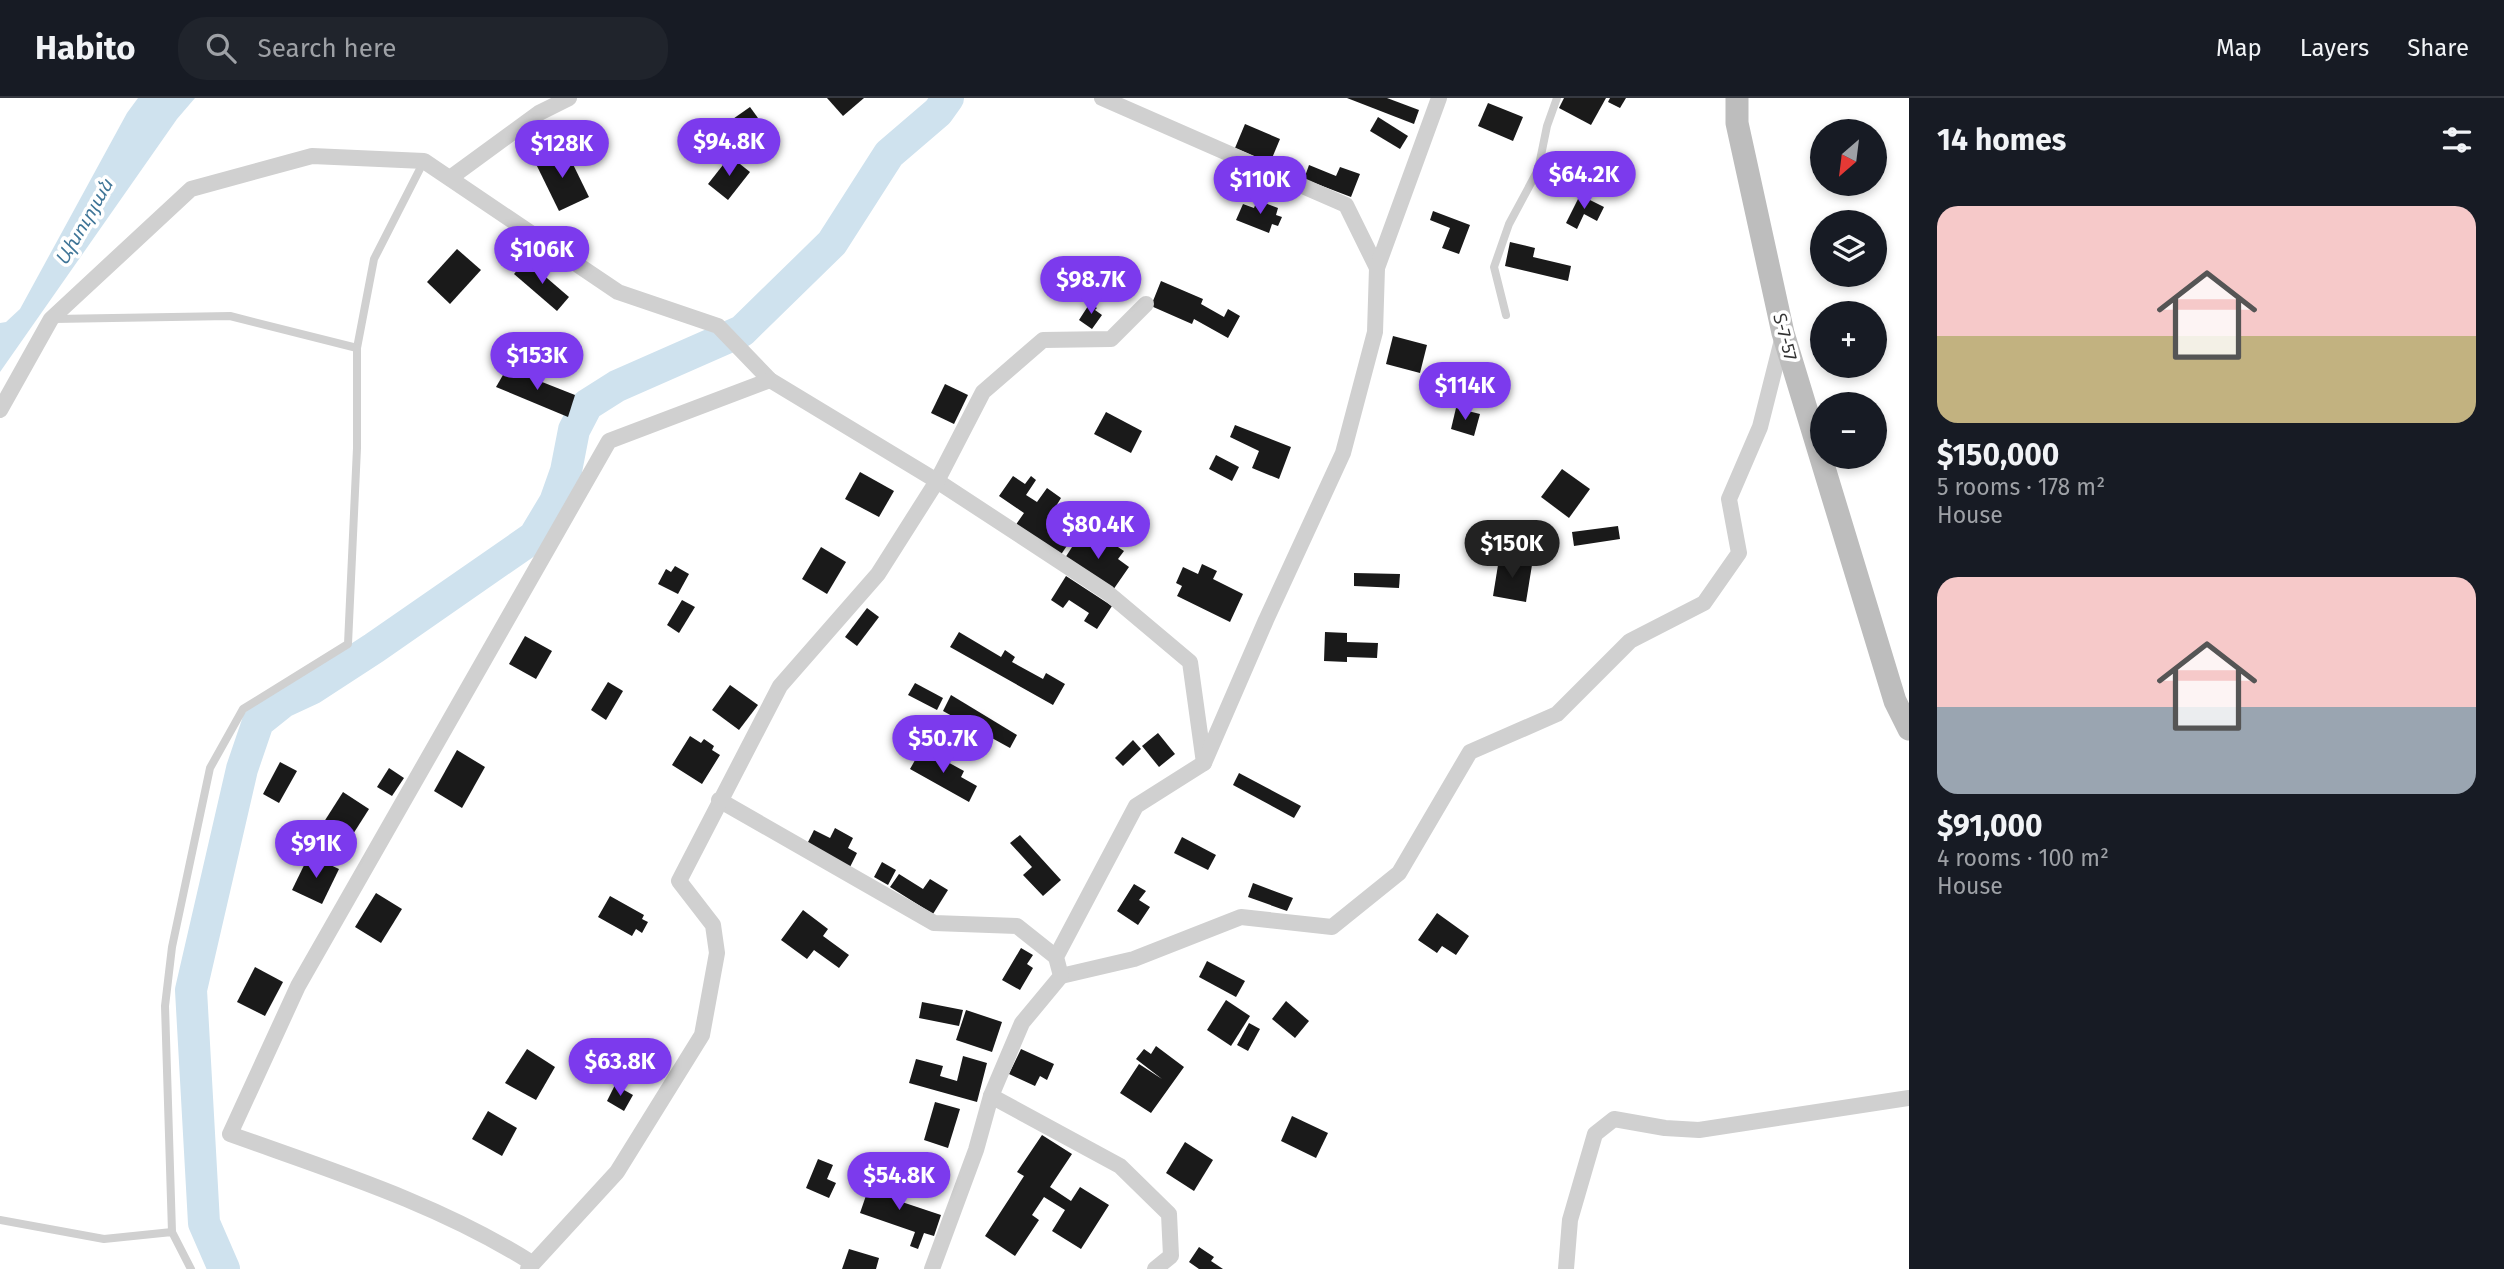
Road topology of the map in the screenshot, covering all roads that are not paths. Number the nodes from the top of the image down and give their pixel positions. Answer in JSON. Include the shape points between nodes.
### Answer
{"nodes":[{"id":1,"x":569,"y":98,"type":"edge"},
{"id":2,"x":1102,"y":98,"type":"edge"},
{"id":3,"x":1438,"y":98,"type":"edge"},
{"id":4,"x":1557,"y":98,"type":"edge"},
{"id":5,"x":1737,"y":98,"type":"edge"},
{"id":6,"x":424,"y":161,"type":"junction"},
{"id":7,"x":450,"y":178,"type":"junction"},
{"id":8,"x":1377,"y":268,"type":"junction"},
{"id":9,"x":1146,"y":304,"type":"dead end"},
{"id":10,"x":1506,"y":315,"type":"dead end"},
{"id":11,"x":51,"y":318,"type":"junction"},
{"id":12,"x":1783,"y":333,"type":"junction"},
{"id":13,"x":357,"y":348,"type":"junction"},
{"id":14,"x":770,"y":380,"type":"junction"},
{"id":15,"x":0,"y":410,"type":"edge"},
{"id":16,"x":937,"y":481,"type":"junction"},
{"id":17,"x":1909,"y":729,"type":"edge"},
{"id":18,"x":1204,"y":763,"type":"junction"},
{"id":19,"x":719,"y":800,"type":"junction"},
{"id":20,"x":1056,"y":957,"type":"junction"},
{"id":21,"x":1061,"y":976,"type":"junction"},
{"id":22,"x":991,"y":1096,"type":"junction"},
{"id":23,"x":1909,"y":1098,"type":"edge"},
{"id":24,"x":0,"y":1220,"type":"edge"},
{"id":25,"x":172,"y":1232,"type":"junction"},
{"id":26,"x":1175,"y":1262,"type":"edge"},
{"id":27,"x":530,"y":1266,"type":"edge"},
{"id":28,"x":191,"y":1269,"type":"edge"},
{"id":29,"x":932,"y":1269,"type":"edge"},
{"id":30,"x":1155,"y":1269,"type":"edge"},
{"id":31,"x":1566,"y":1269,"type":"edge"}],
"edges":[{"from":1,"to":7,"type":"street","via":[[539,113]]},
{"from":2,"to":8,"type":"street","via":[[1346,205]]},
{"from":3,"to":8,"type":"street"},
{"from":4,"to":10,"type":"lane","via":[[1538,170],[1509,224],[1494,267]]},
{"from":5,"to":12,"type":"street","name":"Տ-7-57","number":"Տ-7-57","via":[[1737,123]]},
{"from":6,"to":7,"type":"street"},
{"from":6,"to":11,"type":"street","via":[[312,156],[191,189]]},
{"from":6,"to":13,"type":"lane","via":[[374,259]]},
{"from":7,"to":14,"type":"street","via":[[618,292],[718,326]]},
{"from":8,"to":18,"type":"street","via":[[1375,332],[1343,453]]},
{"from":9,"to":16,"type":"street","via":[[1111,339],[1043,340],[983,392]]},
{"from":11,"to":13,"type":"lane","via":[[230,316]]},
{"from":11,"to":15,"type":"street"},
{"from":12,"to":17,"type":"street","name":"Տ-7-57","number":"Տ-7-57","via":[[1895,701]]},
{"from":12,"to":21,"type":"street","via":[[1760,427],[1729,499],[1740,553],[1704,603],[1630,641],[1557,714],[1471,752],[1399,873],[1332,927],[1241,917],[1134,959]]},
{"from":13,"to":25,"type":"lane","via":[[348,644],[243,709],[210,768],[172,947],[165,1006]]},
{"from":14,"to":16,"type":"street"},
{"from":14,"to":27,"type":"street","via":[[609,441],[298,986],[230,1134],[389,1191],[497,1241]]},
{"from":16,"to":18,"type":"street","via":[[1108,593],[1190,662]]},
{"from":16,"to":19,"type":"street","via":[[878,574],[780,686]]},
{"from":18,"to":20,"type":"street","via":[[1136,806]]},
{"from":19,"to":20,"type":"street","via":[[934,923],[1017,926]]},
{"from":19,"to":27,"type":"street","via":[[679,881],[713,925],[717,953],[702,1035],[617,1172]]},
{"from":20,"to":21,"type":"street"},
{"from":21,"to":22,"type":"street","via":[[1022,1023]]},
{"from":22,"to":26,"type":"street","via":[[1120,1166],[1169,1214]]},
{"from":22,"to":29,"type":"street"},
{"from":23,"to":31,"type":"street","via":[[1699,1129],[1614,1119],[1595,1134],[1570,1220]]},
{"from":24,"to":25,"type":"lane","via":[[104,1239]]},
{"from":25,"to":28,"type":"lane"},
{"from":26,"to":30,"type":"street"}]}
